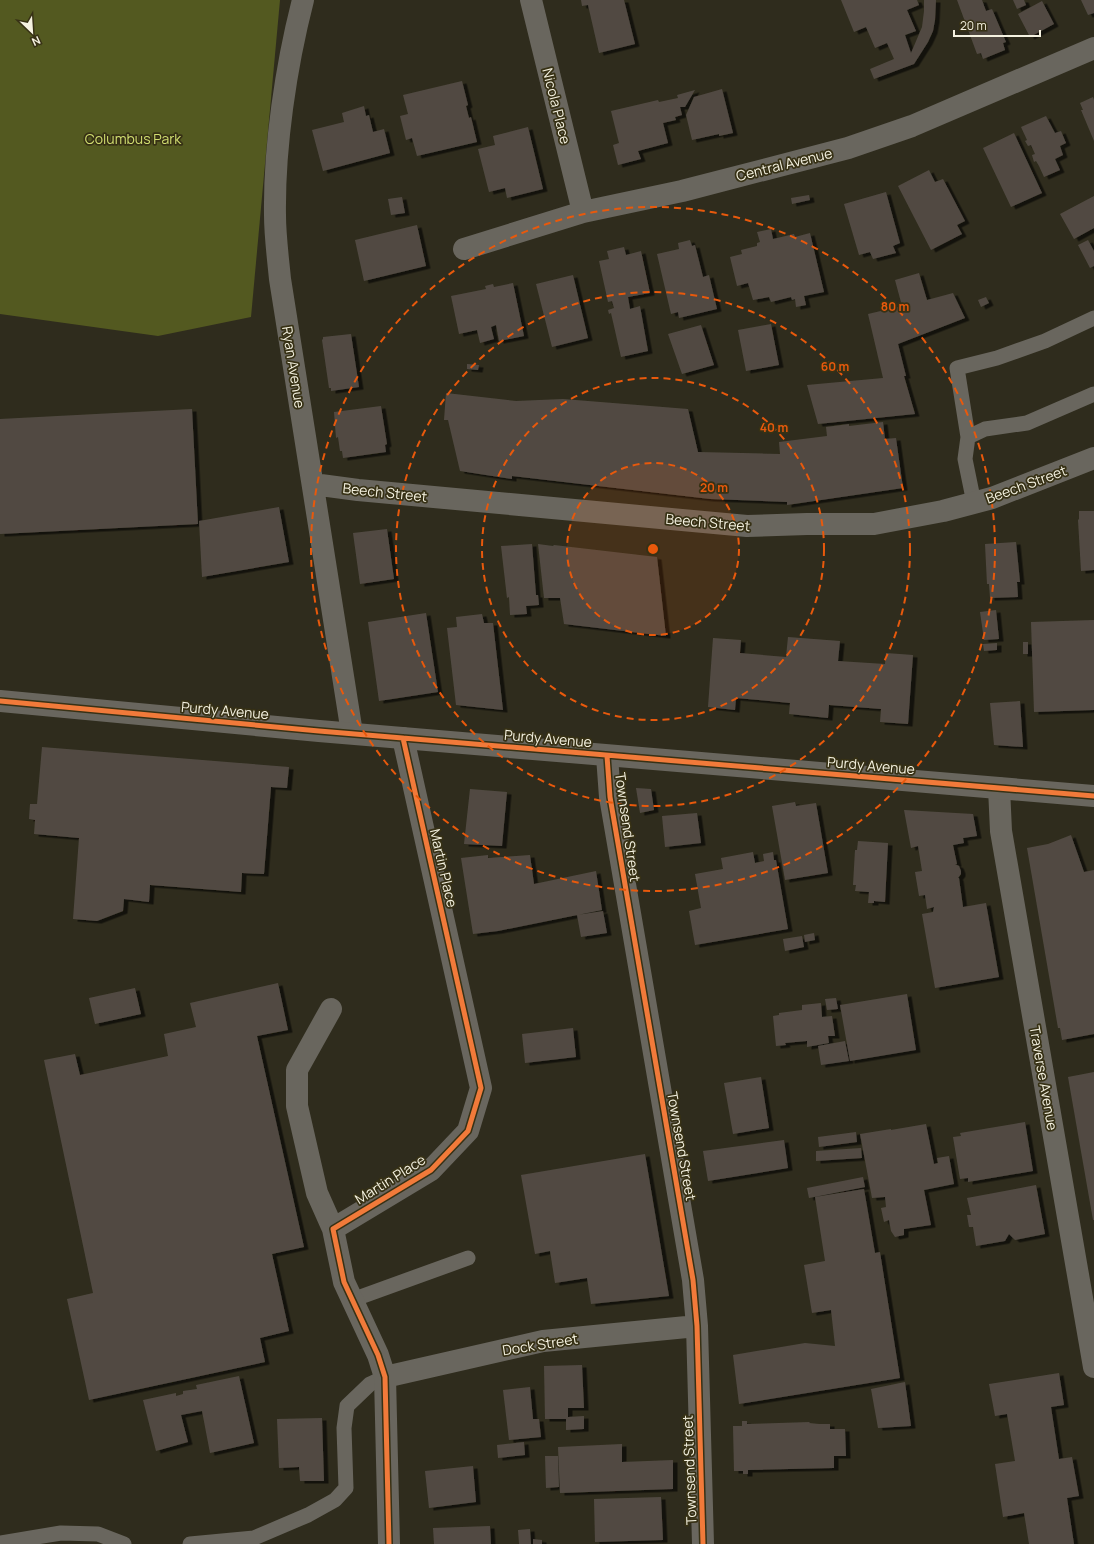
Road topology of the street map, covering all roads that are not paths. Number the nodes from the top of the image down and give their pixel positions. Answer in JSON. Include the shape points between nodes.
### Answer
{"nodes":[{"id":1,"x":304,"y":0,"type":"edge"},
{"id":2,"x":531,"y":0,"type":"edge"},
{"id":3,"x":1094,"y":48,"type":"edge"},
{"id":4,"x":583,"y":212,"type":"junction"},
{"id":5,"x":464,"y":249,"type":"dead end"},
{"id":6,"x":1094,"y":318,"type":"edge"},
{"id":7,"x":1094,"y":394,"type":"edge"},
{"id":8,"x":968,"y":437,"type":"junction"},
{"id":9,"x":1094,"y":458,"type":"edge"},
{"id":10,"x":313,"y":484,"type":"junction"},
{"id":11,"x":974,"y":503,"type":"junction"},
{"id":12,"x":0,"y":702,"type":"edge"},
{"id":13,"x":352,"y":733,"type":"junction"},
{"id":14,"x":402,"y":738,"type":"junction"},
{"id":15,"x":608,"y":756,"type":"junction"},
{"id":16,"x":999,"y":788,"type":"junction"},
{"id":17,"x":1094,"y":796,"type":"edge"},
{"id":18,"x":331,"y":1009,"type":"dead end"},
{"id":19,"x":333,"y":1229,"type":"junction"},
{"id":20,"x":468,"y":1258,"type":"dead end"},
{"id":21,"x":352,"y":1300,"type":"junction"},
{"id":22,"x":697,"y":1326,"type":"junction"},
{"id":23,"x":1094,"y":1367,"type":"edge"},
{"id":24,"x":385,"y":1378,"type":"junction"},
{"id":25,"x":0,"y":1543,"type":"edge"},
{"id":26,"x":124,"y":1544,"type":"edge"},
{"id":27,"x":190,"y":1544,"type":"edge"},
{"id":28,"x":389,"y":1544,"type":"edge"},
{"id":29,"x":703,"y":1544,"type":"edge"}],
"edges":[{"from":1,"to":10,"type":"street","name":"Ryan Avenue","via":[[286,84],[277,154],[275,215],[280,279]]},
{"from":2,"to":4,"type":"street","name":"Nicola Place"},
{"from":3,"to":4,"type":"street","name":"Central Avenue","via":[[912,126],[848,148],[682,191]]},
{"from":4,"to":5,"type":"street","name":"Central Avenue"},
{"from":6,"to":8,"type":"lane","via":[[1045,341],[997,358],[957,368]]},
{"from":7,"to":8,"type":"lane","via":[[1027,423],[985,429]]},
{"from":8,"to":11,"type":"lane","via":[[965,459]]},
{"from":9,"to":11,"type":"street","name":"Beech Street"},
{"from":10,"to":11,"type":"street","name":"Beech Street","via":[[747,526],[874,524]]},
{"from":10,"to":13,"type":"street","name":"Ryan Avenue"},
{"from":12,"to":13,"type":"street","name":"Purdy Avenue"},
{"from":13,"to":14,"type":"street","name":"Purdy Avenue"},
{"from":14,"to":15,"type":"street","name":"Purdy Avenue"},
{"from":14,"to":19,"type":"street","name":"Martin Place","via":[[481,1088],[468,1131],[431,1170]]},
{"from":15,"to":16,"type":"street","name":"Purdy Avenue"},
{"from":15,"to":22,"type":"street","name":"Townsend Street","via":[[610,796],[693,1280]]},
{"from":16,"to":17,"type":"street","name":"Purdy Avenue"},
{"from":16,"to":23,"type":"street","name":"Traverse Avenue","via":[[1001,831]]},
{"from":18,"to":19,"type":"street","via":[[297,1070],[296,1106],[317,1193]]},
{"from":19,"to":21,"type":"street","via":[[344,1282]]},
{"from":20,"to":21,"type":"lane"},
{"from":21,"to":24,"type":"street","via":[[378,1355]]},
{"from":22,"to":24,"type":"street","name":"Dock Street","via":[[543,1341]]},
{"from":22,"to":29,"type":"street","name":"Townsend Street"},
{"from":24,"to":27,"type":"lane","via":[[370,1384],[347,1406],[344,1428],[346,1488],[335,1500],[308,1515],[254,1538]]},
{"from":24,"to":28,"type":"street"},
{"from":25,"to":26,"type":"lane","via":[[61,1533],[98,1534]]}]}
